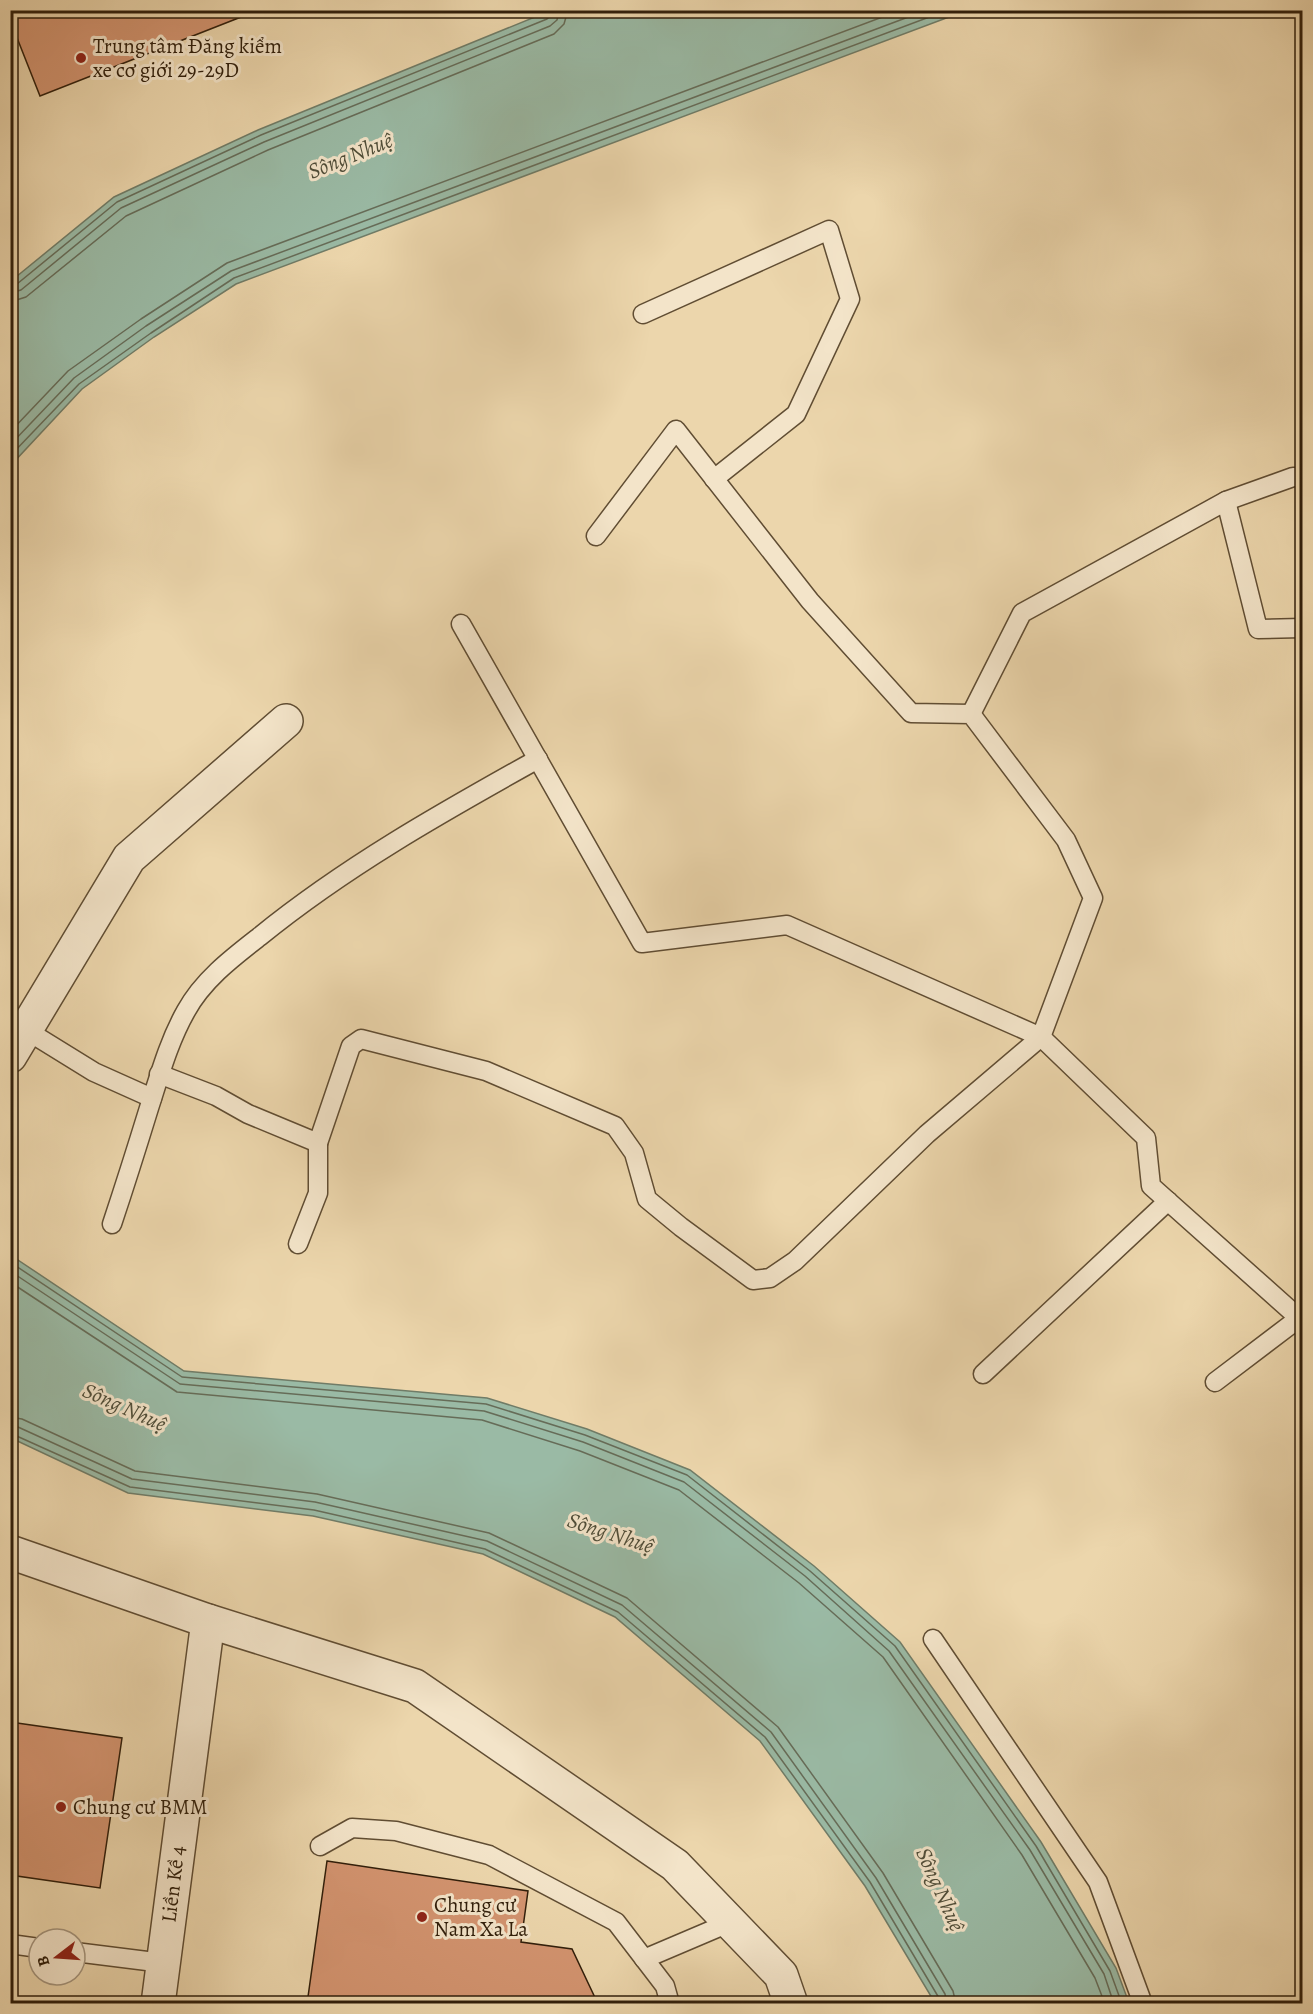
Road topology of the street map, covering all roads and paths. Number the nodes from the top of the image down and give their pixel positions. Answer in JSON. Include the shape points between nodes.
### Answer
{"nodes":[{"id":1,"x":643,"y":314,"type":"dead end"},
{"id":2,"x":1302,"y":477,"type":"edge"},
{"id":3,"x":714,"y":479,"type":"junction"},
{"id":4,"x":1226,"y":501,"type":"junction"},
{"id":5,"x":596,"y":536,"type":"dead end"},
{"id":6,"x":461,"y":624,"type":"dead end"},
{"id":7,"x":1302,"y":627,"type":"edge"},
{"id":8,"x":971,"y":714,"type":"junction"},
{"id":9,"x":286,"y":720,"type":"dead end"},
{"id":10,"x":538,"y":759,"type":"junction"},
{"id":11,"x":1041,"y":1038,"type":"junction"},
{"id":12,"x":18,"y":1043,"type":"edge"},
{"id":13,"x":159,"y":1074,"type":"junction"},
{"id":14,"x":152,"y":1098,"type":"junction"},
{"id":15,"x":318,"y":1143,"type":"junction"},
{"id":16,"x":1168,"y":1201,"type":"junction"},
{"id":17,"x":112,"y":1224,"type":"dead end"},
{"id":18,"x":298,"y":1244,"type":"dead end"},
{"id":19,"x":1301,"y":1317,"type":"edge"},
{"id":20,"x":983,"y":1374,"type":"dead end"},
{"id":21,"x":1215,"y":1382,"type":"dead end"},
{"id":22,"x":10,"y":1552,"type":"edge"},
{"id":23,"x":208,"y":1621,"type":"junction"},
{"id":24,"x":933,"y":1639,"type":"dead end"},
{"id":25,"x":321,"y":1846,"type":"dead end"},
{"id":26,"x":730,"y":1922,"type":"junction"},
{"id":27,"x":10,"y":1944,"type":"edge"},
{"id":28,"x":27,"y":1946,"type":"edge"},
{"id":29,"x":87,"y":1954,"type":"edge"},
{"id":30,"x":644,"y":1959,"type":"junction"},
{"id":31,"x":163,"y":1963,"type":"junction"},
{"id":32,"x":158,"y":2004,"type":"edge"},
{"id":33,"x":670,"y":2004,"type":"edge"},
{"id":34,"x":791,"y":2004,"type":"edge"},
{"id":35,"x":1143,"y":2004,"type":"edge"}],
"edges":[{"from":1,"to":3,"type":"lane","via":[[829,230],[850,299],[796,414]]},
{"from":2,"to":4,"type":"lane"},
{"from":3,"to":5,"type":"lane","via":[[676,430]]},
{"from":3,"to":8,"type":"lane","via":[[810,601],[911,713]]},
{"from":4,"to":7,"type":"lane","via":[[1258,628]]},
{"from":4,"to":8,"type":"lane","via":[[1022,613]]},
{"from":6,"to":10,"type":"lane"},
{"from":8,"to":11,"type":"lane","via":[[1066,840],[1093,898]]},
{"from":9,"to":12,"type":"street","via":[[129,858]]},
{"from":10,"to":11,"type":"lane","via":[[642,943],[787,926]]},
{"from":10,"to":13,"type":"lane","via":[[430,818],[366,859],[293,909],[235,956],[188,1008]]},
{"from":11,"to":15,"type":"lane","via":[[927,1134],[795,1261],[770,1278],[753,1280],[647,1199],[634,1153],[615,1126],[486,1071],[361,1039],[351,1046]]},
{"from":11,"to":16,"type":"lane","via":[[1146,1138],[1151,1186]]},
{"from":12,"to":14,"type":"lane"},
{"from":13,"to":14,"type":"lane"},
{"from":13,"to":15,"type":"lane"},
{"from":14,"to":17,"type":"lane"},
{"from":15,"to":18,"type":"lane","via":[[318,1193]]},
{"from":16,"to":19,"type":"lane"},
{"from":16,"to":20,"type":"lane"},
{"from":19,"to":21,"type":"lane"},
{"from":22,"to":23,"type":"street"},
{"from":23,"to":26,"type":"street","via":[[415,1686],[675,1865]]},
{"from":23,"to":31,"type":"street","name":"Liền Kề 4"},
{"from":24,"to":35,"type":"lane","via":[[1098,1882]]},
{"from":25,"to":30,"type":"lane","via":[[352,1828],[396,1831],[489,1855],[616,1922]]},
{"from":26,"to":30,"type":"lane"},
{"from":26,"to":34,"type":"street","via":[[781,1975]]},
{"from":27,"to":28,"type":"lane"},
{"from":29,"to":31,"type":"lane"},
{"from":30,"to":33,"type":"lane","via":[[665,1986]]},
{"from":31,"to":32,"type":"street","name":"Liền Kề 4"}]}
